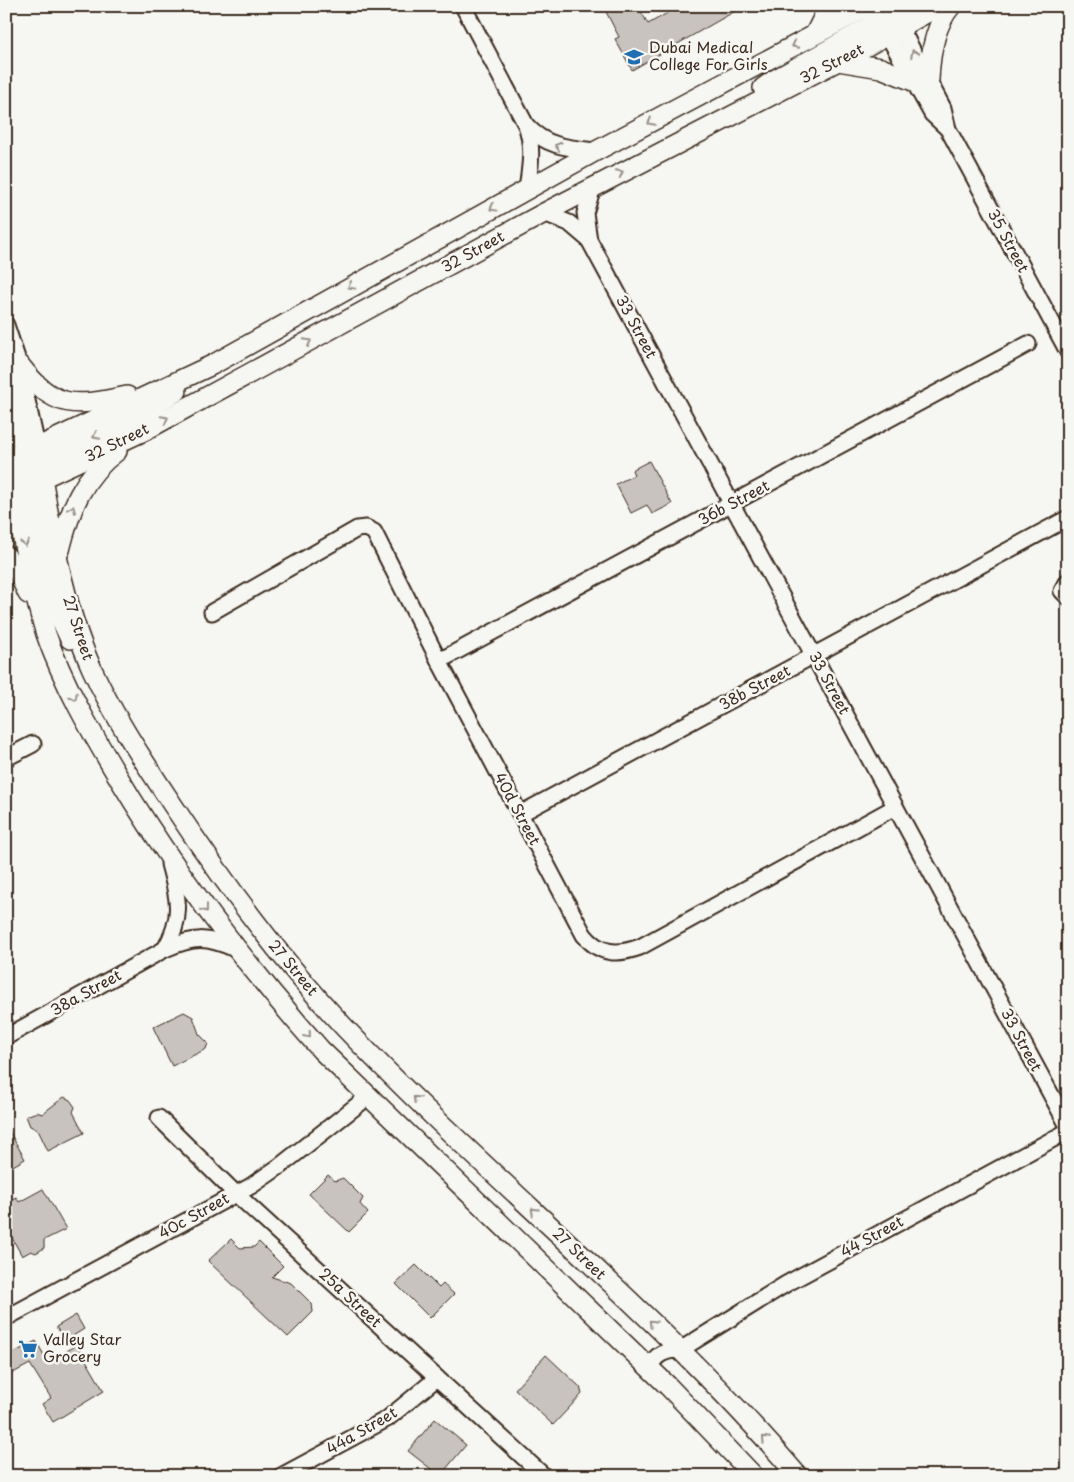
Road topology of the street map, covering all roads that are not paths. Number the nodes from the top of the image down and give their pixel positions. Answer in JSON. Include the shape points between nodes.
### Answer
{"nodes":[{"id":1,"x":463,"y":6,"type":"edge"},
{"id":2,"x":829,"y":6,"type":"edge"},
{"id":3,"x":939,"y":6,"type":"edge"},
{"id":4,"x":951,"y":6,"type":"edge"},
{"id":5,"x":886,"y":14,"type":"edge"},
{"id":6,"x":815,"y":34,"type":"junction"},
{"id":7,"x":838,"y":61,"type":"junction"},
{"id":8,"x":921,"y":81,"type":"junction"},
{"id":9,"x":751,"y":106,"type":"junction"},
{"id":10,"x":526,"y":124,"type":"junction"},
{"id":11,"x":596,"y":151,"type":"junction"},
{"id":12,"x":593,"y":187,"type":"junction"},
{"id":13,"x":527,"y":190,"type":"junction"},
{"id":14,"x":544,"y":213,"type":"junction"},
{"id":15,"x":589,"y":240,"type":"junction"},
{"id":16,"x":6,"y":325,"type":"edge"},
{"id":17,"x":1062,"y":327,"type":"edge"},
{"id":18,"x":1028,"y":344,"type":"dead end"},
{"id":19,"x":1068,"y":352,"type":"edge"},
{"id":20,"x":212,"y":365,"type":"junction"},
{"id":21,"x":13,"y":370,"type":"edge"},
{"id":22,"x":158,"y":389,"type":"junction"},
{"id":23,"x":144,"y":431,"type":"junction"},
{"id":24,"x":21,"y":469,"type":"edge"},
{"id":25,"x":732,"y":504,"type":"junction"},
{"id":26,"x":1068,"y":518,"type":"edge"},
{"id":27,"x":6,"y":556,"type":"edge"},
{"id":28,"x":58,"y":556,"type":"junction"},
{"id":29,"x":1068,"y":581,"type":"edge"},
{"id":30,"x":1068,"y":597,"type":"edge"},
{"id":31,"x":212,"y":612,"type":"dead end"},
{"id":32,"x":46,"y":634,"type":"junction"},
{"id":33,"x":814,"y":656,"type":"junction"},
{"id":34,"x":439,"y":661,"type":"junction"},
{"id":35,"x":91,"y":667,"type":"junction"},
{"id":36,"x":33,"y":744,"type":"dead end"},
{"id":37,"x":6,"y":758,"type":"edge"},
{"id":38,"x":895,"y":807,"type":"junction"},
{"id":39,"x":520,"y":814,"type":"junction"},
{"id":40,"x":166,"y":854,"type":"junction"},
{"id":41,"x":165,"y":948,"type":"junction"},
{"id":42,"x":235,"y":949,"type":"junction"},
{"id":43,"x":6,"y":1037,"type":"edge"},
{"id":44,"x":368,"y":1096,"type":"junction"},
{"id":45,"x":159,"y":1118,"type":"dead end"},
{"id":46,"x":1068,"y":1126,"type":"edge"},
{"id":47,"x":1068,"y":1131,"type":"edge"},
{"id":48,"x":235,"y":1193,"type":"junction"},
{"id":49,"x":6,"y":1318,"type":"edge"},
{"id":50,"x":680,"y":1350,"type":"junction"},
{"id":51,"x":649,"y":1369,"type":"junction"},
{"id":52,"x":437,"y":1378,"type":"junction"},
{"id":53,"x":281,"y":1476,"type":"edge"},
{"id":54,"x":544,"y":1476,"type":"edge"},
{"id":55,"x":754,"y":1476,"type":"edge"},
{"id":56,"x":798,"y":1476,"type":"edge"}],
"edges":[{"from":1,"to":10,"type":"street"},
{"from":2,"to":6,"type":"street"},
{"from":3,"to":5,"type":"street","name":"32 Street"},
{"from":4,"to":8,"type":"street","via":[[945,14]]},
{"from":5,"to":6,"type":"street","name":"32 Street"},
{"from":5,"to":7,"type":"street","name":"32 Street"},
{"from":5,"to":8,"type":"street","name":"35 Street"},
{"from":5,"to":9,"type":"street","via":[[869,27],[768,83]]},
{"from":6,"to":11,"type":"street","name":"32 Street","one_way":true},
{"from":7,"to":8,"type":"street","via":[[881,68]]},
{"from":7,"to":9,"type":"street","name":"32 Street"},
{"from":8,"to":17,"type":"street","name":"35 Street","via":[[935,118],[948,129]]},
{"from":12,"to":9,"type":"street","name":"32 Street","one_way":true},
{"from":11,"to":10,"type":"street","one_way":true,"via":[[558,147],[535,134]]},
{"from":10,"to":13,"type":"street","via":[[532,152]]},
{"from":11,"to":13,"type":"street","name":"32 Street"},
{"from":12,"to":14,"type":"street","name":"32 Street"},
{"from":12,"to":15,"type":"street","name":"33 Street","via":[[585,213]]},
{"from":13,"to":20,"type":"street","name":"32 Street","one_way":true},
{"from":14,"to":15,"type":"street","name":"33 Street","via":[[569,222]]},
{"from":23,"to":14,"type":"street","name":"32 Street","one_way":true},
{"from":15,"to":25,"type":"street","name":"33 Street"},
{"from":16,"to":21,"type":"street"},
{"from":17,"to":19,"type":"street","name":"35 Street"},
{"from":18,"to":25,"type":"street","name":"36b Street"},
{"from":20,"to":22,"type":"street","name":"32 Street"},
{"from":20,"to":24,"type":"street","one_way":true,"via":[[158,403],[80,445]]},
{"from":21,"to":22,"type":"street","via":[[44,392],[71,403],[93,403]]},
{"from":21,"to":24,"type":"street"},
{"from":22,"to":24,"type":"street","name":"32 Street"},
{"from":23,"to":24,"type":"street","name":"32 Street"},
{"from":28,"to":23,"type":"street","one_way":true,"via":[[72,508],[92,473]]},
{"from":24,"to":28,"type":"street","name":"27 Street"},
{"from":24,"to":32,"type":"street","name":"27 Street","one_way":true,"via":[[31,573]]},
{"from":24,"to":35,"type":"street","via":[[58,611],[71,641]]},
{"from":25,"to":33,"type":"street","name":"33 Street"},
{"from":25,"to":34,"type":"street","name":"36b Street"},
{"from":26,"to":33,"type":"street","name":"38b Street"},
{"from":27,"to":32,"type":"street","via":[[17,570]]},
{"from":28,"to":35,"type":"street","name":"27 Street","via":[[74,622]]},
{"from":29,"to":30,"type":"street","via":[[1062,591]]},
{"from":31,"to":34,"type":"street","name":"40d Street","via":[[357,529],[366,528],[376,536]]},
{"from":32,"to":40,"type":"street","name":"27 Street","one_way":true,"via":[[83,716]]},
{"from":33,"to":38,"type":"street","name":"33 Street"},
{"from":33,"to":39,"type":"street","name":"38b Street"},
{"from":34,"to":39,"type":"street","name":"40d Street"},
{"from":50,"to":35,"type":"street","name":"27 Street","one_way":true,"via":[[393,1077],[294,970],[205,854],[137,752]]},
{"from":36,"to":37,"type":"street"},
{"from":38,"to":39,"type":"street","name":"40d Street","via":[[620,954],[600,949],[584,935]]},
{"from":38,"to":46,"type":"street","name":"33 Street"},
{"from":40,"to":41,"type":"street","via":[[175,881],[179,909],[173,936]]},
{"from":40,"to":42,"type":"street","name":"27 Street","one_way":true},
{"from":41,"to":42,"type":"street","name":"38a Street","via":[[205,939]]},
{"from":41,"to":43,"type":"street","name":"38a Street"},
{"from":42,"to":44,"type":"street","name":"27 Street","one_way":true,"via":[[321,1050]]},
{"from":44,"to":48,"type":"street","name":"40c Street","via":[[266,1176]]},
{"from":44,"to":51,"type":"street","name":"27 Street"},
{"from":45,"to":48,"type":"street","name":"25a Street"},
{"from":47,"to":50,"type":"street","name":"44 Street","via":[[786,1284]]},
{"from":48,"to":49,"type":"street","name":"40c Street"},
{"from":48,"to":52,"type":"street","name":"25a Street"},
{"from":50,"to":51,"type":"street","name":"44 Street","via":[[658,1355]]},
{"from":56,"to":50,"type":"street","name":"27 Street","one_way":true},
{"from":51,"to":55,"type":"street","name":"27 Street"},
{"from":52,"to":53,"type":"street","name":"44a Street","via":[[386,1419]]},
{"from":52,"to":54,"type":"street","name":"25a Street"}]}
